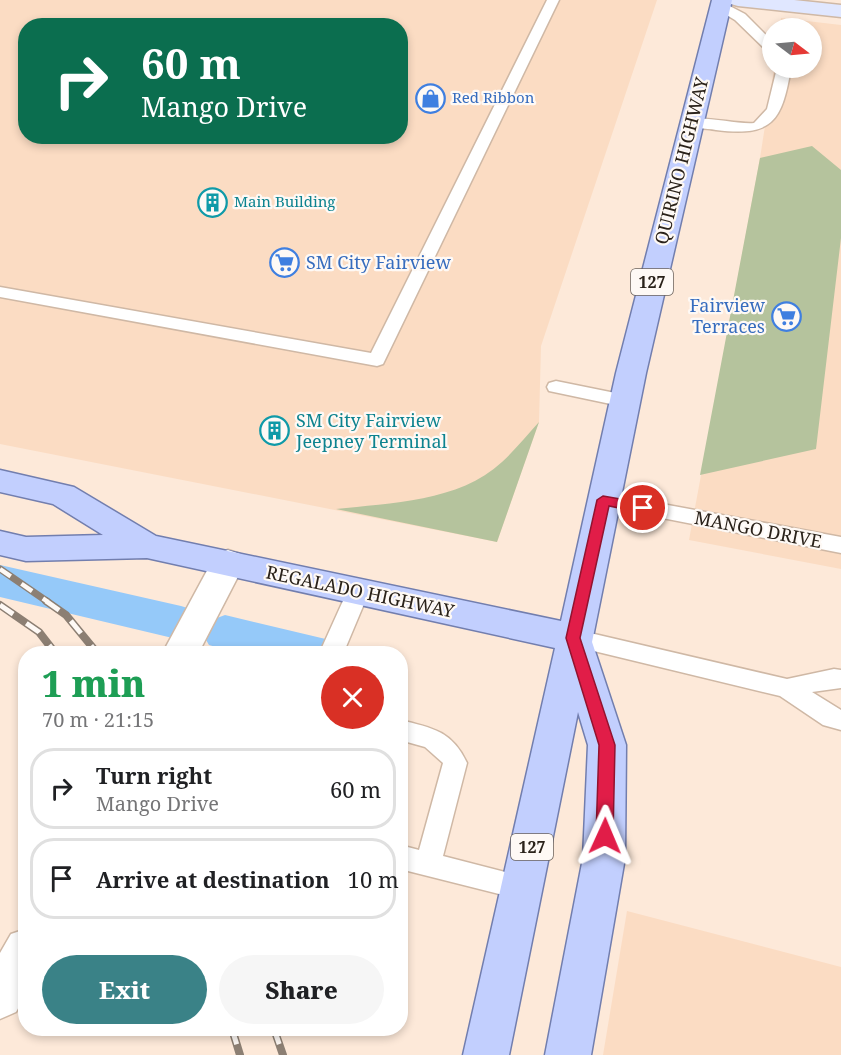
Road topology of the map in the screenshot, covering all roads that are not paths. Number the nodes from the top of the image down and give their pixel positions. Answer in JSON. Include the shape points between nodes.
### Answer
{"nodes":[{"id":1,"x":553,"y":0,"type":"edge"},
{"id":2,"x":727,"y":2,"type":"edge"},
{"id":3,"x":841,"y":11,"type":"edge"},
{"id":4,"x":762,"y":38,"type":"edge"},
{"id":5,"x":782,"y":78,"type":"edge"},
{"id":6,"x":692,"y":122,"type":"junction"},
{"id":7,"x":0,"y":292,"type":"edge"},
{"id":8,"x":556,"y":387,"type":"dead end"},
{"id":9,"x":625,"y":401,"type":"junction"},
{"id":10,"x":0,"y":481,"type":"edge"},
{"id":11,"x":603,"y":500,"type":"junction"},
{"id":12,"x":0,"y":543,"type":"edge"},
{"id":13,"x":147,"y":546,"type":"junction"},
{"id":14,"x":841,"y":546,"type":"edge"},
{"id":15,"x":228,"y":563,"type":"junction"},
{"id":16,"x":358,"y":592,"type":"junction"},
{"id":17,"x":573,"y":638,"type":"junction"},
{"id":18,"x":184,"y":646,"type":"edge"},
{"id":19,"x":335,"y":646,"type":"edge"},
{"id":20,"x":841,"y":679,"type":"edge"},
{"id":21,"x":787,"y":688,"type":"junction"},
{"id":22,"x":841,"y":720,"type":"edge"},
{"id":23,"x":408,"y":732,"type":"edge"},
{"id":24,"x":408,"y":859,"type":"edge"},
{"id":25,"x":428,"y":863,"type":"junction"},
{"id":26,"x":523,"y":888,"type":"junction"},
{"id":27,"x":18,"y":963,"type":"edge"},
{"id":28,"x":0,"y":996,"type":"edge"},
{"id":29,"x":486,"y":1055,"type":"edge"},
{"id":30,"x":568,"y":1055,"type":"edge"}],
"edges":[{"from":1,"to":7,"type":"lane","via":[[377,360]]},
{"from":2,"to":3,"type":"main road"},
{"from":2,"to":4,"type":"lane"},
{"from":2,"to":6,"type":"main road","name":"QUIRINO HIGHWAY","number":"127"},
{"from":5,"to":6,"type":"lane","via":[[778,106],[769,121],[753,130]]},
{"from":6,"to":9,"type":"main road","name":"QUIRINO HIGHWAY","number":"127"},
{"from":8,"to":9,"type":"lane"},
{"from":9,"to":11,"type":"main road","name":"QUIRINO HIGHWAY","number":"127"},
{"from":10,"to":13,"type":"main road","name":"REGALADO HIGHWAY","via":[[63,495]]},
{"from":11,"to":14,"type":"lane","name":"MANGO DRIVE"},
{"from":11,"to":17,"type":"main road","name":"QUIRINO HIGHWAY","number":"127"},
{"from":12,"to":13,"type":"main road","name":"REGALADO HIGHWAY","via":[[26,549]]},
{"from":13,"to":15,"type":"main road","name":"REGALADO HIGHWAY"},
{"from":15,"to":16,"type":"main road","name":"REGALADO HIGHWAY"},
{"from":15,"to":18,"type":"street"},
{"from":16,"to":17,"type":"main road","name":"REGALADO HIGHWAY"},
{"from":16,"to":19,"type":"lane"},
{"from":17,"to":21,"type":"lane"},
{"from":17,"to":26,"type":"main road","name":"QUIRINO HIGHWAY","number":"127"},
{"from":17,"to":30,"type":"main road","name":"QUIRINO HIGHWAY","number":"127","via":[[607,745],[604,858]]},
{"from":20,"to":21,"type":"lane"},
{"from":21,"to":22,"type":"lane","via":[[831,718]]},
{"from":23,"to":25,"type":"lane","via":[[443,743],[455,763]]},
{"from":24,"to":25,"type":"lane"},
{"from":25,"to":26,"type":"lane"},
{"from":26,"to":29,"type":"main road","name":"QUIRINO HIGHWAY","number":"127"},
{"from":27,"to":28,"type":"street"}]}
